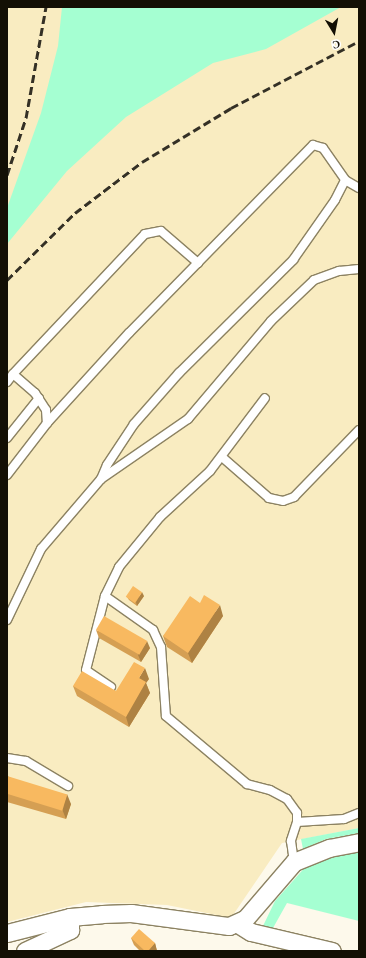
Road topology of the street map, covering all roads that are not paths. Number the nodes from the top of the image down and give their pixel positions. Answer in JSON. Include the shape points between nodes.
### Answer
{"nodes":[{"id":1,"x":345,"y":180,"type":"junction"},
{"id":2,"x":359,"y":188,"type":"edge"},
{"id":3,"x":198,"y":263,"type":"junction"},
{"id":4,"x":359,"y":269,"type":"edge"},
{"id":5,"x":13,"y":374,"type":"junction"},
{"id":6,"x":7,"y":382,"type":"edge"},
{"id":7,"x":39,"y":398,"type":"junction"},
{"id":8,"x":264,"y":398,"type":"dead end"},
{"id":9,"x":47,"y":423,"type":"junction"},
{"id":10,"x":359,"y":430,"type":"edge"},
{"id":11,"x":7,"y":438,"type":"edge"},
{"id":12,"x":222,"y":457,"type":"junction"},
{"id":13,"x":7,"y":475,"type":"edge"},
{"id":14,"x":101,"y":479,"type":"junction"},
{"id":15,"x":105,"y":596,"type":"junction"},
{"id":16,"x":7,"y":620,"type":"edge"},
{"id":17,"x":111,"y":687,"type":"edge"},
{"id":18,"x":7,"y":758,"type":"edge"},
{"id":19,"x":68,"y":786,"type":"dead end"},
{"id":20,"x":359,"y":813,"type":"edge"},
{"id":21,"x":297,"y":822,"type":"junction"},
{"id":22,"x":359,"y":842,"type":"edge"},
{"id":23,"x":294,"y":862,"type":"junction"},
{"id":24,"x":70,"y":917,"type":"junction"},
{"id":25,"x":238,"y":924,"type":"junction"},
{"id":26,"x":7,"y":933,"type":"edge"},
{"id":27,"x":25,"y":951,"type":"edge"},
{"id":28,"x":332,"y":951,"type":"edge"}],
"edges":[{"from":1,"to":2,"type":"lane"},
{"from":1,"to":3,"type":"lane","via":[[323,148],[314,145]]},
{"from":1,"to":14,"type":"lane","via":[[293,260],[180,373],[134,424],[107,465]]},
{"from":3,"to":5,"type":"lane","via":[[161,231],[145,234]]},
{"from":3,"to":9,"type":"lane"},
{"from":4,"to":14,"type":"lane","via":[[339,270],[314,280],[271,321],[188,418]]},
{"from":5,"to":6,"type":"lane"},
{"from":5,"to":7,"type":"lane"},
{"from":7,"to":9,"type":"lane","via":[[46,410]]},
{"from":7,"to":11,"type":"lane"},
{"from":8,"to":12,"type":"lane"},
{"from":9,"to":13,"type":"lane"},
{"from":10,"to":12,"type":"lane","via":[[294,496],[283,501],[269,498]]},
{"from":12,"to":15,"type":"lane","via":[[190,492],[160,518],[119,567]]},
{"from":14,"to":16,"type":"lane","via":[[41,549]]},
{"from":15,"to":17,"type":"lane","via":[[86,670]]},
{"from":15,"to":21,"type":"lane","via":[[153,630],[162,648],[166,716],[247,784],[270,790],[287,799],[297,813]]},
{"from":18,"to":19,"type":"lane","via":[[26,761]]},
{"from":20,"to":21,"type":"lane","via":[[344,819]]},
{"from":21,"to":23,"type":"lane","via":[[291,841]]},
{"from":22,"to":23,"type":"street","via":[[329,848]]},
{"from":23,"to":25,"type":"street"},
{"from":24,"to":25,"type":"street","via":[[131,914],[229,926]]},
{"from":24,"to":26,"type":"street"},
{"from":24,"to":27,"type":"street","via":[[70,930]]},
{"from":25,"to":28,"type":"street","via":[[251,932]]}]}
